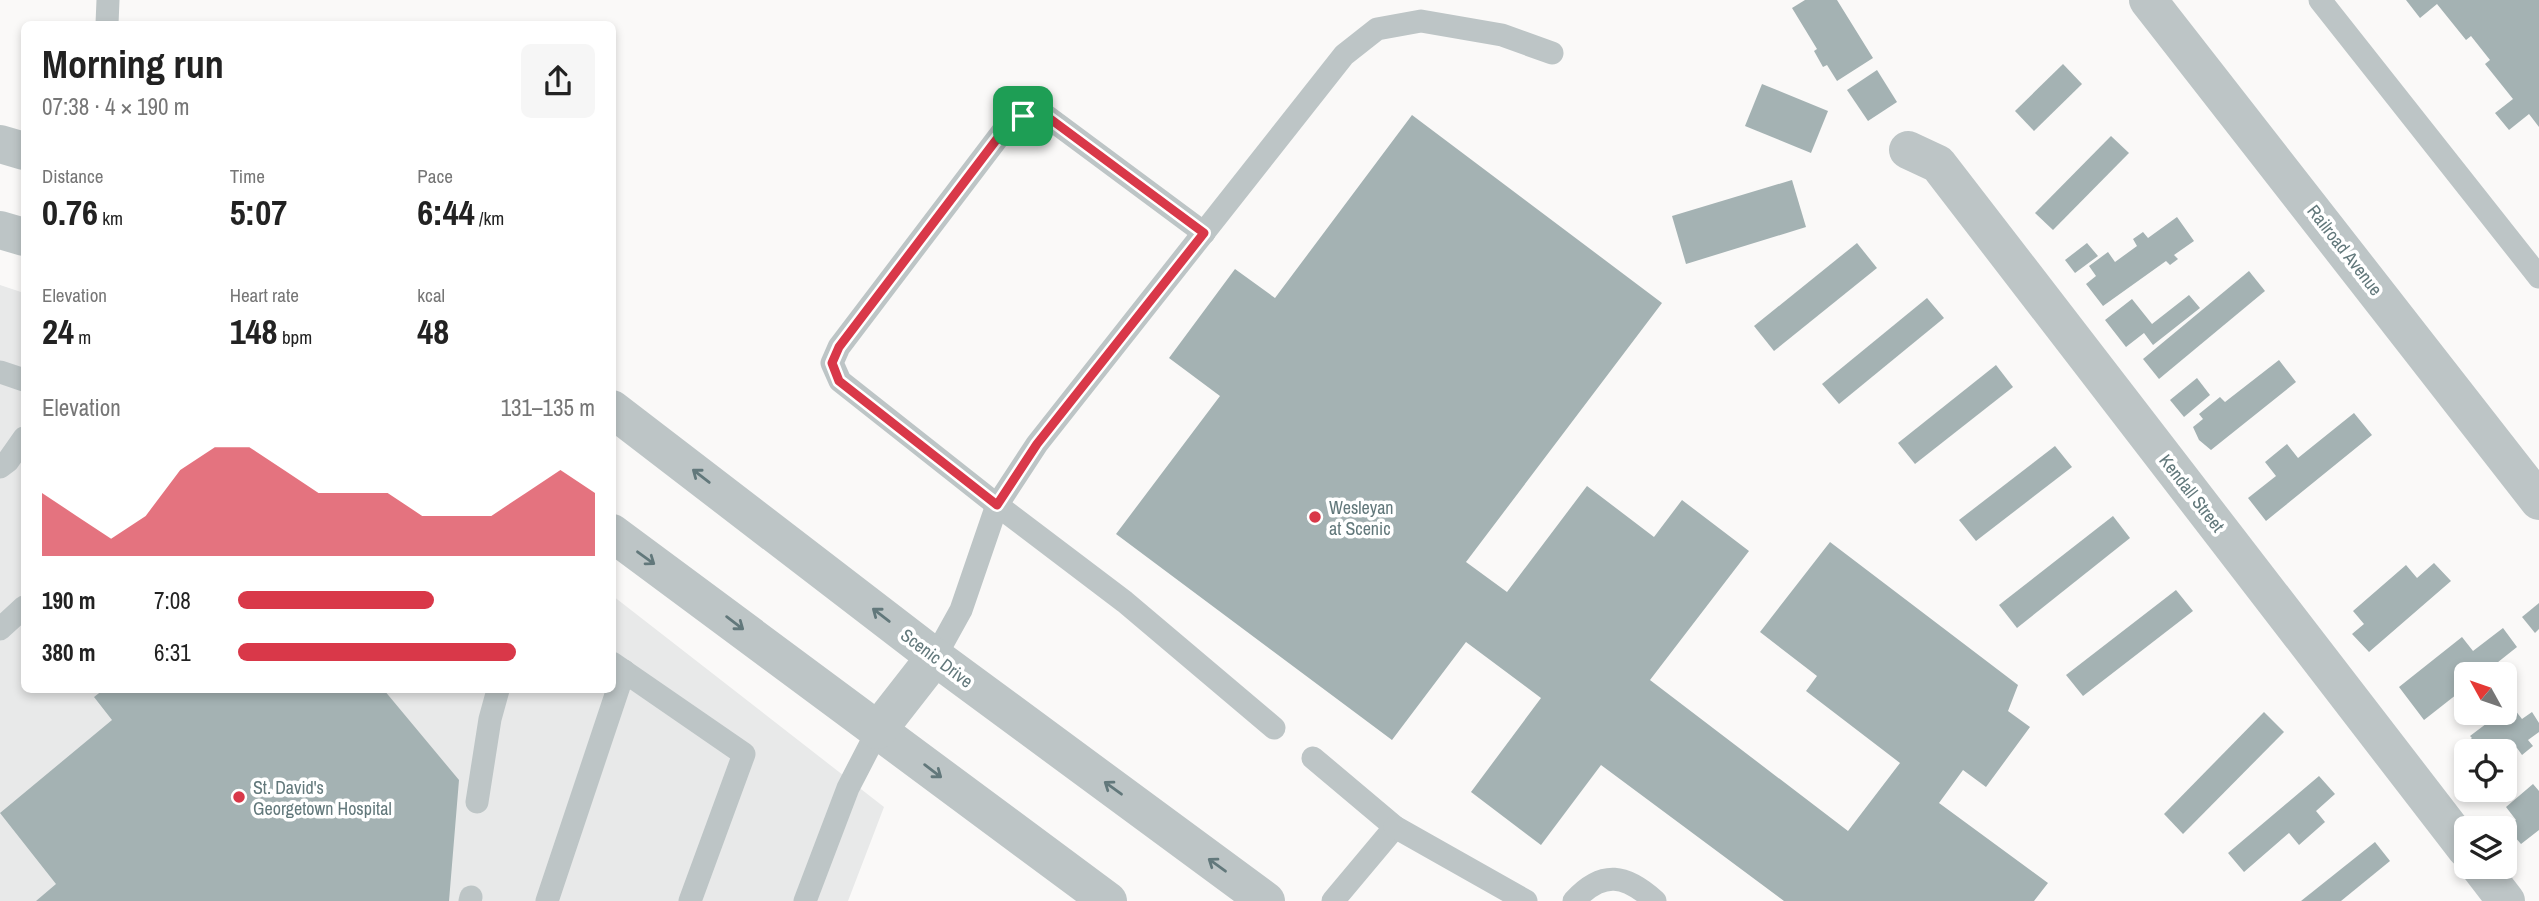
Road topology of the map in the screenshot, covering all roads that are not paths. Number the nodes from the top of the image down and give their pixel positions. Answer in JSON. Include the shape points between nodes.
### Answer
{"nodes":[{"id":1,"x":108,"y":0,"type":"edge"},
{"id":2,"x":2148,"y":0,"type":"edge"},
{"id":3,"x":2320,"y":0,"type":"edge"},
{"id":4,"x":107,"y":21,"type":"edge"},
{"id":5,"x":1552,"y":54,"type":"dead end"},
{"id":6,"x":0,"y":144,"type":"edge"},
{"id":7,"x":21,"y":149,"type":"edge"},
{"id":8,"x":1908,"y":150,"type":"dead end"},
{"id":9,"x":0,"y":230,"type":"edge"},
{"id":10,"x":1204,"y":233,"type":"junction"},
{"id":11,"x":21,"y":236,"type":"edge"},
{"id":12,"x":2539,"y":277,"type":"edge"},
{"id":13,"x":0,"y":372,"type":"edge"},
{"id":14,"x":21,"y":379,"type":"edge"},
{"id":15,"x":616,"y":412,"type":"edge"},
{"id":16,"x":21,"y":442,"type":"edge"},
{"id":17,"x":0,"y":467,"type":"edge"},
{"id":18,"x":2539,"y":501,"type":"edge"},
{"id":19,"x":997,"y":505,"type":"junction"},
{"id":20,"x":616,"y":536,"type":"edge"},
{"id":21,"x":21,"y":610,"type":"edge"},
{"id":22,"x":0,"y":628,"type":"edge"},
{"id":23,"x":934,"y":657,"type":"junction"},
{"id":24,"x":618,"y":667,"type":"edge"},
{"id":25,"x":497,"y":693,"type":"edge"},
{"id":26,"x":610,"y":693,"type":"edge"},
{"id":27,"x":1274,"y":728,"type":"dead end"},
{"id":28,"x":878,"y":730,"type":"junction"},
{"id":29,"x":1313,"y":758,"type":"dead end"},
{"id":30,"x":477,"y":802,"type":"dead end"},
{"id":31,"x":1395,"y":827,"type":"junction"},
{"id":32,"x":2454,"y":833,"type":"edge"},
{"id":33,"x":2489,"y":879,"type":"edge"},
{"id":34,"x":547,"y":901,"type":"edge"},
{"id":35,"x":690,"y":901,"type":"edge"},
{"id":36,"x":805,"y":901,"type":"edge"},
{"id":37,"x":1108,"y":901,"type":"edge"},
{"id":38,"x":1266,"y":901,"type":"edge"},
{"id":39,"x":1333,"y":901,"type":"edge"},
{"id":40,"x":1526,"y":901,"type":"edge"},
{"id":41,"x":1574,"y":901,"type":"edge"},
{"id":42,"x":1655,"y":901,"type":"edge"},
{"id":43,"x":2506,"y":901,"type":"edge"}],
"edges":[{"from":1,"to":4,"type":"lane"},
{"from":2,"to":18,"type":"street","name":"Railroad Avenue"},
{"from":3,"to":12,"type":"lane"},
{"from":5,"to":10,"type":"lane","via":[[1502,35],[1460,26],[1421,21],[1377,29],[1344,55]]},
{"from":6,"to":7,"type":"street"},
{"from":8,"to":32,"type":"street","name":"Kendall Street","via":[[1938,164]]},
{"from":9,"to":11,"type":"street"},
{"from":10,"to":19,"type":"lane","via":[[1037,444]]},
{"from":10,"to":19,"type":"lane","via":[[1045,115],[1023,116],[1003,131],[847,336],[832,363],[839,381]]},
{"from":13,"to":14,"type":"lane"},
{"from":23,"to":15,"type":"street","name":"Scenic Drive","one_way":true},
{"from":16,"to":17,"type":"lane"},
{"from":19,"to":23,"type":"lane","via":[[961,610]]},
{"from":19,"to":27,"type":"lane","via":[[1125,601]]},
{"from":20,"to":28,"type":"street","one_way":true},
{"from":21,"to":22,"type":"lane"},
{"from":23,"to":28,"type":"street"},
{"from":38,"to":23,"type":"street","name":"Scenic Drive","one_way":true},
{"from":24,"to":35,"type":"lane","via":[[744,754]]},
{"from":25,"to":30,"type":"lane"},
{"from":26,"to":34,"type":"lane"},
{"from":28,"to":36,"type":"lane","via":[[848,788]]},
{"from":28,"to":37,"type":"street","one_way":true},
{"from":29,"to":31,"type":"lane"},
{"from":31,"to":39,"type":"lane"},
{"from":31,"to":40,"type":"lane"},
{"from":33,"to":43,"type":"street"},
{"from":41,"to":42,"type":"lane","via":[[1592,885],[1614,877],[1637,885]]}]}
